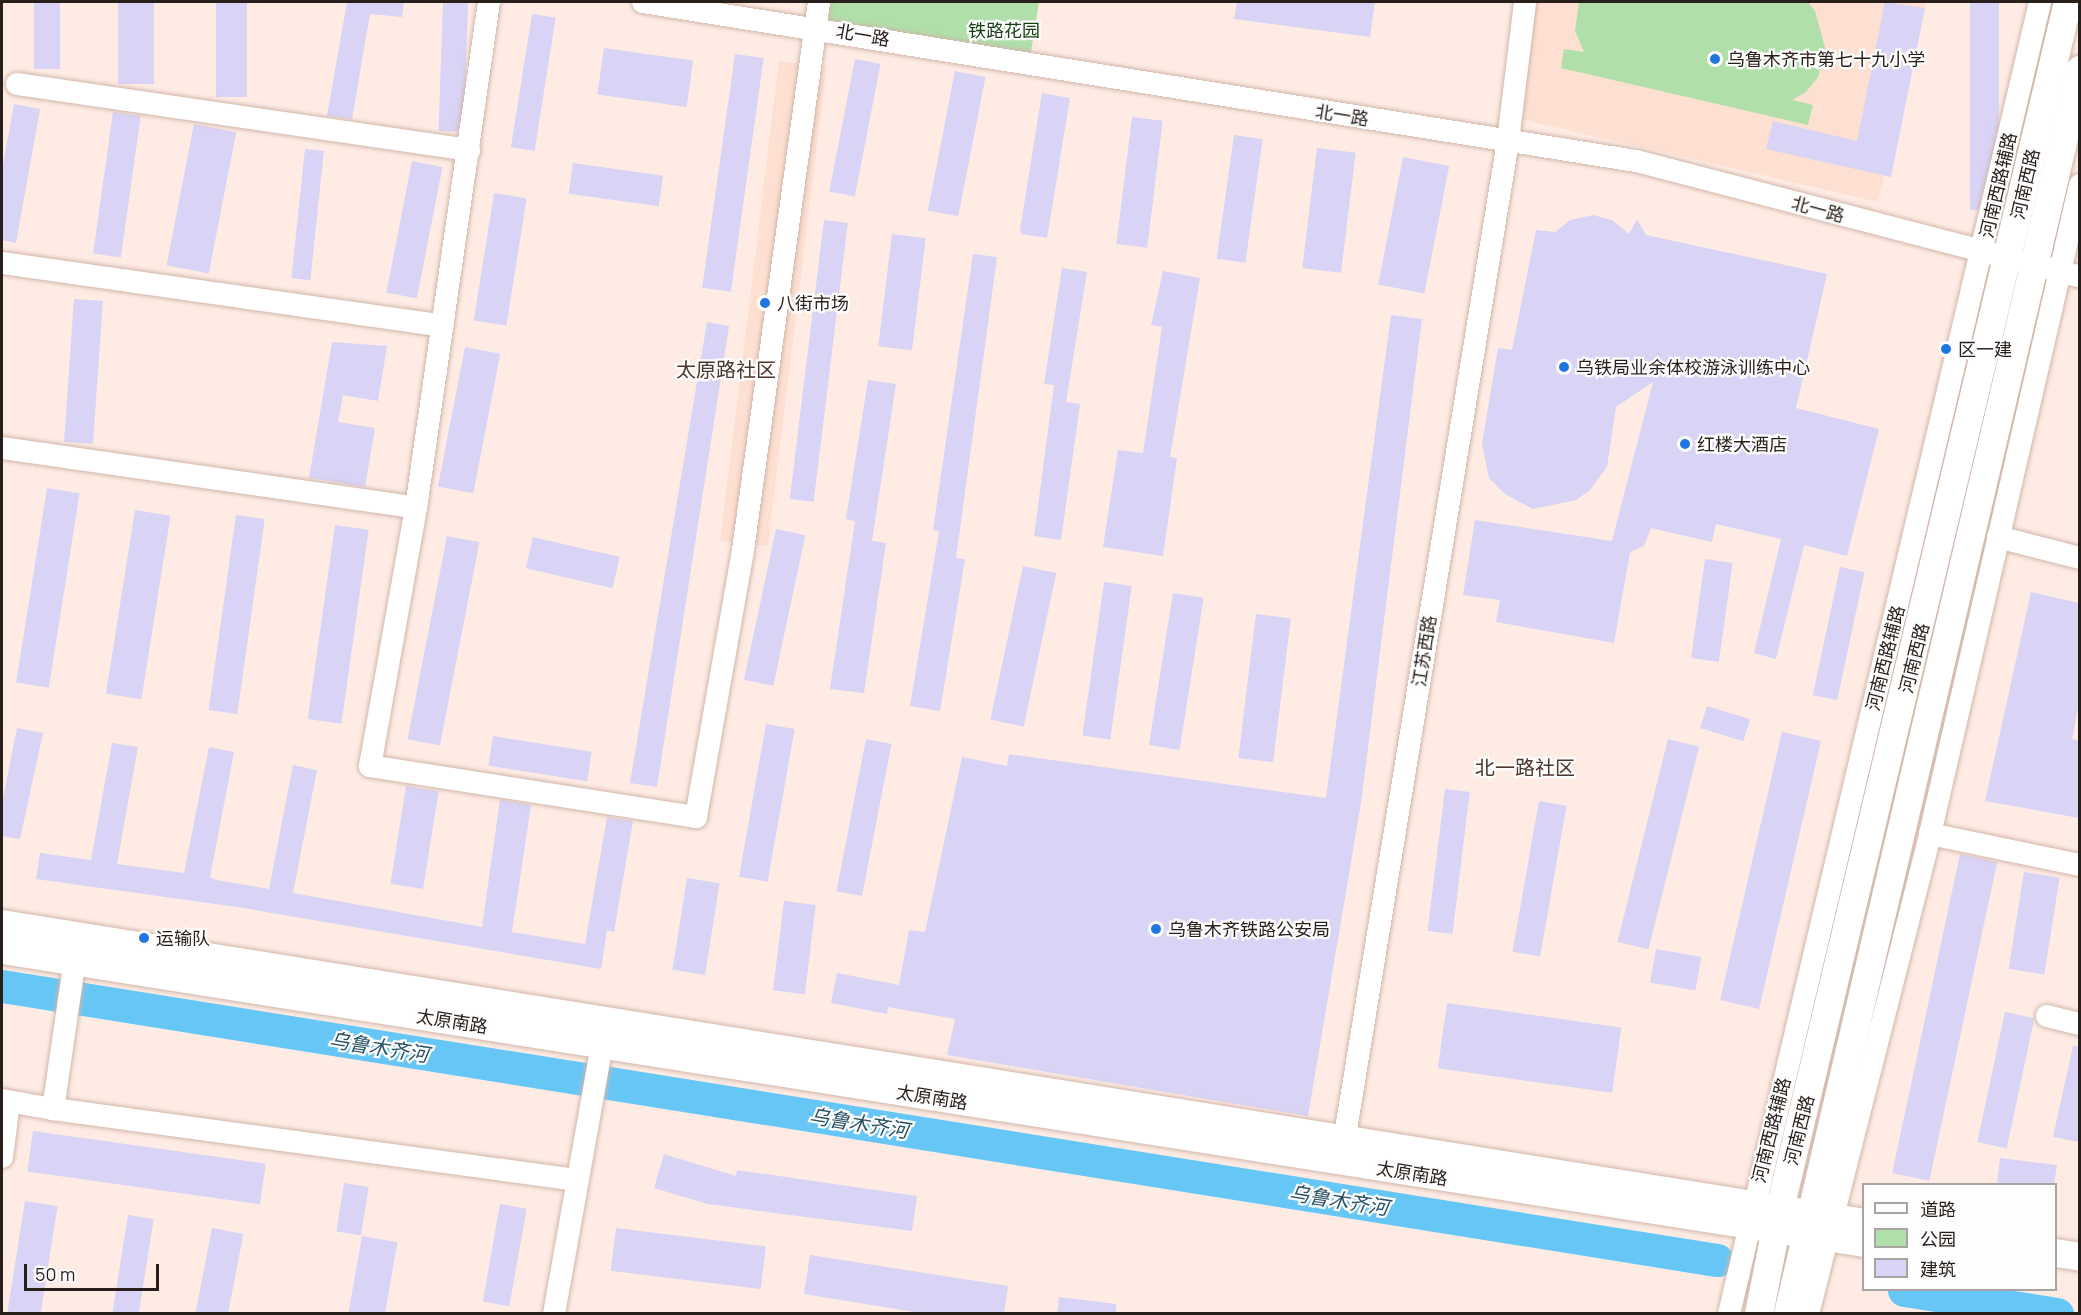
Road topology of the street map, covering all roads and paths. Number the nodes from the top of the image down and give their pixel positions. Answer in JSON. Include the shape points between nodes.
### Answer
{"nodes":[{"id":1,"x":489,"y":2,"type":"edge"},
{"id":2,"x":644,"y":2,"type":"edge"},
{"id":3,"x":819,"y":2,"type":"edge"},
{"id":4,"x":1525,"y":2,"type":"edge"},
{"id":5,"x":2040,"y":2,"type":"edge"},
{"id":6,"x":2068,"y":2,"type":"edge"},
{"id":7,"x":814,"y":26,"type":"junction"},
{"id":8,"x":2079,"y":70,"type":"edge"},
{"id":9,"x":17,"y":84,"type":"dead end"},
{"id":10,"x":1508,"y":141,"type":"junction"},
{"id":11,"x":469,"y":150,"type":"junction"},
{"id":12,"x":2079,"y":184,"type":"edge"},
{"id":13,"x":2,"y":263,"type":"edge"},
{"id":14,"x":2032,"y":265,"type":"edge"},
{"id":15,"x":443,"y":326,"type":"junction"},
{"id":16,"x":2,"y":448,"type":"edge"},
{"id":17,"x":416,"y":508,"type":"junction"},
{"id":18,"x":1998,"y":537,"type":"junction"},
{"id":19,"x":2079,"y":558,"type":"edge"},
{"id":20,"x":1930,"y":834,"type":"junction"},
{"id":21,"x":2079,"y":865,"type":"edge"},
{"id":22,"x":2,"y":924,"type":"edge"},
{"id":23,"x":2,"y":950,"type":"edge"},
{"id":24,"x":74,"y":959,"type":"junction"},
{"id":25,"x":2047,"y":1016,"type":"dead end"},
{"id":26,"x":2079,"y":1024,"type":"edge"},
{"id":27,"x":601,"y":1043,"type":"junction"},
{"id":28,"x":5,"y":1101,"type":"edge"},
{"id":29,"x":53,"y":1109,"type":"junction"},
{"id":30,"x":1343,"y":1150,"type":"junction"},
{"id":31,"x":2,"y":1157,"type":"edge"},
{"id":32,"x":577,"y":1180,"type":"junction"},
{"id":33,"x":1791,"y":1221,"type":"junction"},
{"id":34,"x":1862,"y":1223,"type":"edge"},
{"id":35,"x":1862,"y":1243,"type":"edge"},
{"id":36,"x":2057,"y":1253,"type":"edge"},
{"id":37,"x":2079,"y":1257,"type":"edge"},
{"id":38,"x":2057,"y":1270,"type":"edge"},
{"id":39,"x":2079,"y":1273,"type":"edge"},
{"id":40,"x":554,"y":1314,"type":"edge"},
{"id":41,"x":1728,"y":1314,"type":"edge"},
{"id":42,"x":1759,"y":1314,"type":"edge"},
{"id":43,"x":1788,"y":1314,"type":"edge"},
{"id":44,"x":1808,"y":1314,"type":"edge"}],
"edges":[{"from":1,"to":11,"type":"street"},
{"from":2,"to":7,"type":"street","name":"北一路"},
{"from":3,"to":7,"type":"street"},
{"from":4,"to":10,"type":"street","name":"江苏西路"},
{"from":5,"to":14,"type":"street","name":"河南西路辅路"},
{"from":6,"to":14,"type":"main road","name":"河南西路"},
{"from":7,"to":10,"type":"street","name":"北一路"},
{"from":7,"to":17,"type":"street","via":[[743,550],[696,817],[370,766]]},
{"from":8,"to":14,"type":"main road","name":"河南西路"},
{"from":9,"to":11,"type":"street"},
{"from":10,"to":14,"type":"street","name":"北一路","via":[[1636,161]]},
{"from":10,"to":30,"type":"street","name":"江苏西路"},
{"from":11,"to":15,"type":"street"},
{"from":12,"to":14,"type":"street","name":"河南西路辅路"},
{"from":13,"to":15,"type":"street"},
{"from":14,"to":18,"type":"street","name":"河南西路辅路"},
{"from":14,"to":33,"type":"main road","name":"河南西路"},
{"from":14,"to":33,"type":"street","name":"河南西路辅路"},
{"from":15,"to":17,"type":"street"},
{"from":16,"to":17,"type":"street"},
{"from":18,"to":19,"type":"street"},
{"from":18,"to":20,"type":"street","name":"河南西路辅路"},
{"from":20,"to":21,"type":"street"},
{"from":20,"to":33,"type":"street","name":"河南西路辅路"},
{"from":22,"to":24,"type":"main road"},
{"from":23,"to":24,"type":"main road","name":"太原南路"},
{"from":24,"to":27,"type":"main road","name":"太原南路"},
{"from":24,"to":29,"type":"street"},
{"from":25,"to":26,"type":"street"},
{"from":27,"to":30,"type":"main road","name":"太原南路"},
{"from":27,"to":32,"type":"street"},
{"from":28,"to":29,"type":"street"},
{"from":28,"to":31,"type":"street"},
{"from":29,"to":32,"type":"street"},
{"from":30,"to":33,"type":"main road","name":"太原南路"},
{"from":32,"to":40,"type":"street"},
{"from":33,"to":34,"type":"main road"},
{"from":33,"to":35,"type":"main road","name":"太原南路"},
{"from":33,"to":41,"type":"street","name":"河南西路辅路"},
{"from":33,"to":42,"type":"main road","name":"河南西路"},
{"from":33,"to":43,"type":"main road","name":"河南西路"},
{"from":33,"to":44,"type":"street","name":"河南西路辅路"},
{"from":36,"to":37,"type":"main road"},
{"from":38,"to":39,"type":"main road"}]}
